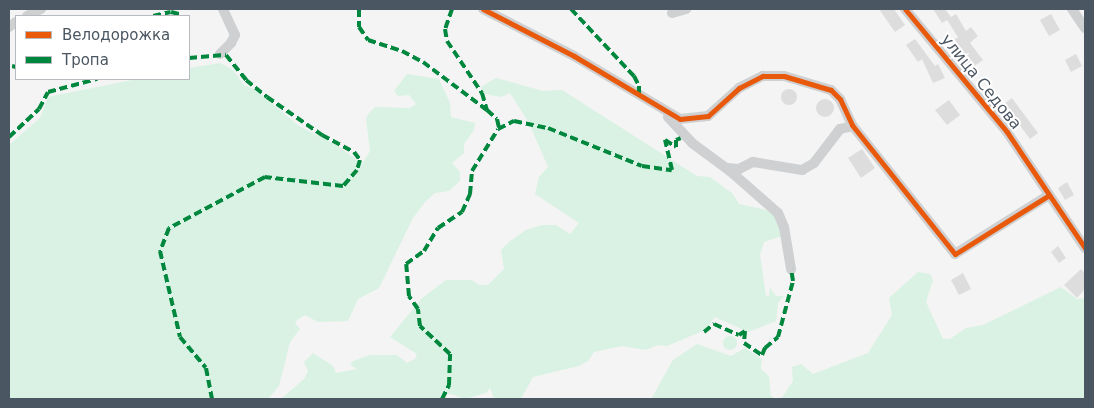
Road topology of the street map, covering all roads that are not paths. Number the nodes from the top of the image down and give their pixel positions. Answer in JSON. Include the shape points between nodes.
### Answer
{"nodes":[{"id":1,"x":41,"y":9,"type":"edge"},
{"id":2,"x":223,"y":9,"type":"edge"},
{"id":3,"x":483,"y":9,"type":"edge"},
{"id":4,"x":686,"y":9,"type":"edge"},
{"id":5,"x":904,"y":9,"type":"edge"},
{"id":6,"x":1072,"y":9,"type":"edge"},
{"id":7,"x":672,"y":13,"type":"dead end"},
{"id":8,"x":29,"y":15,"type":"edge"},
{"id":9,"x":1085,"y":28,"type":"edge"},
{"id":10,"x":220,"y":54,"type":"dead end"},
{"id":11,"x":654,"y":105,"type":"junction"},
{"id":12,"x":853,"y":126,"type":"junction"},
{"id":13,"x":726,"y":168,"type":"junction"},
{"id":14,"x":1049,"y":195,"type":"junction"},
{"id":15,"x":1085,"y":248,"type":"edge"},
{"id":16,"x":791,"y":269,"type":"dead end"}],
"edges":[{"from":1,"to":8,"type":"street"},
{"from":2,"to":10,"type":"street","via":[[235,35]]},
{"from":3,"to":11,"type":"street","via":[[574,56]]},
{"from":4,"to":7,"type":"street"},
{"from":5,"to":14,"type":"street","name":"улица Седова","via":[[1007,132]]},
{"from":6,"to":9,"type":"street"},
{"from":11,"to":12,"type":"street","via":[[677,118],[702,119],[714,113],[747,82],[763,76],[784,76],[834,92]]},
{"from":11,"to":13,"type":"street","via":[[692,144]]},
{"from":12,"to":13,"type":"street","via":[[840,129],[814,163],[802,170],[753,162],[739,169]]},
{"from":12,"to":14,"type":"street","via":[[955,254]]},
{"from":13,"to":16,"type":"street","via":[[779,214]]},
{"from":14,"to":15,"type":"street","name":"улица Седова"}]}
